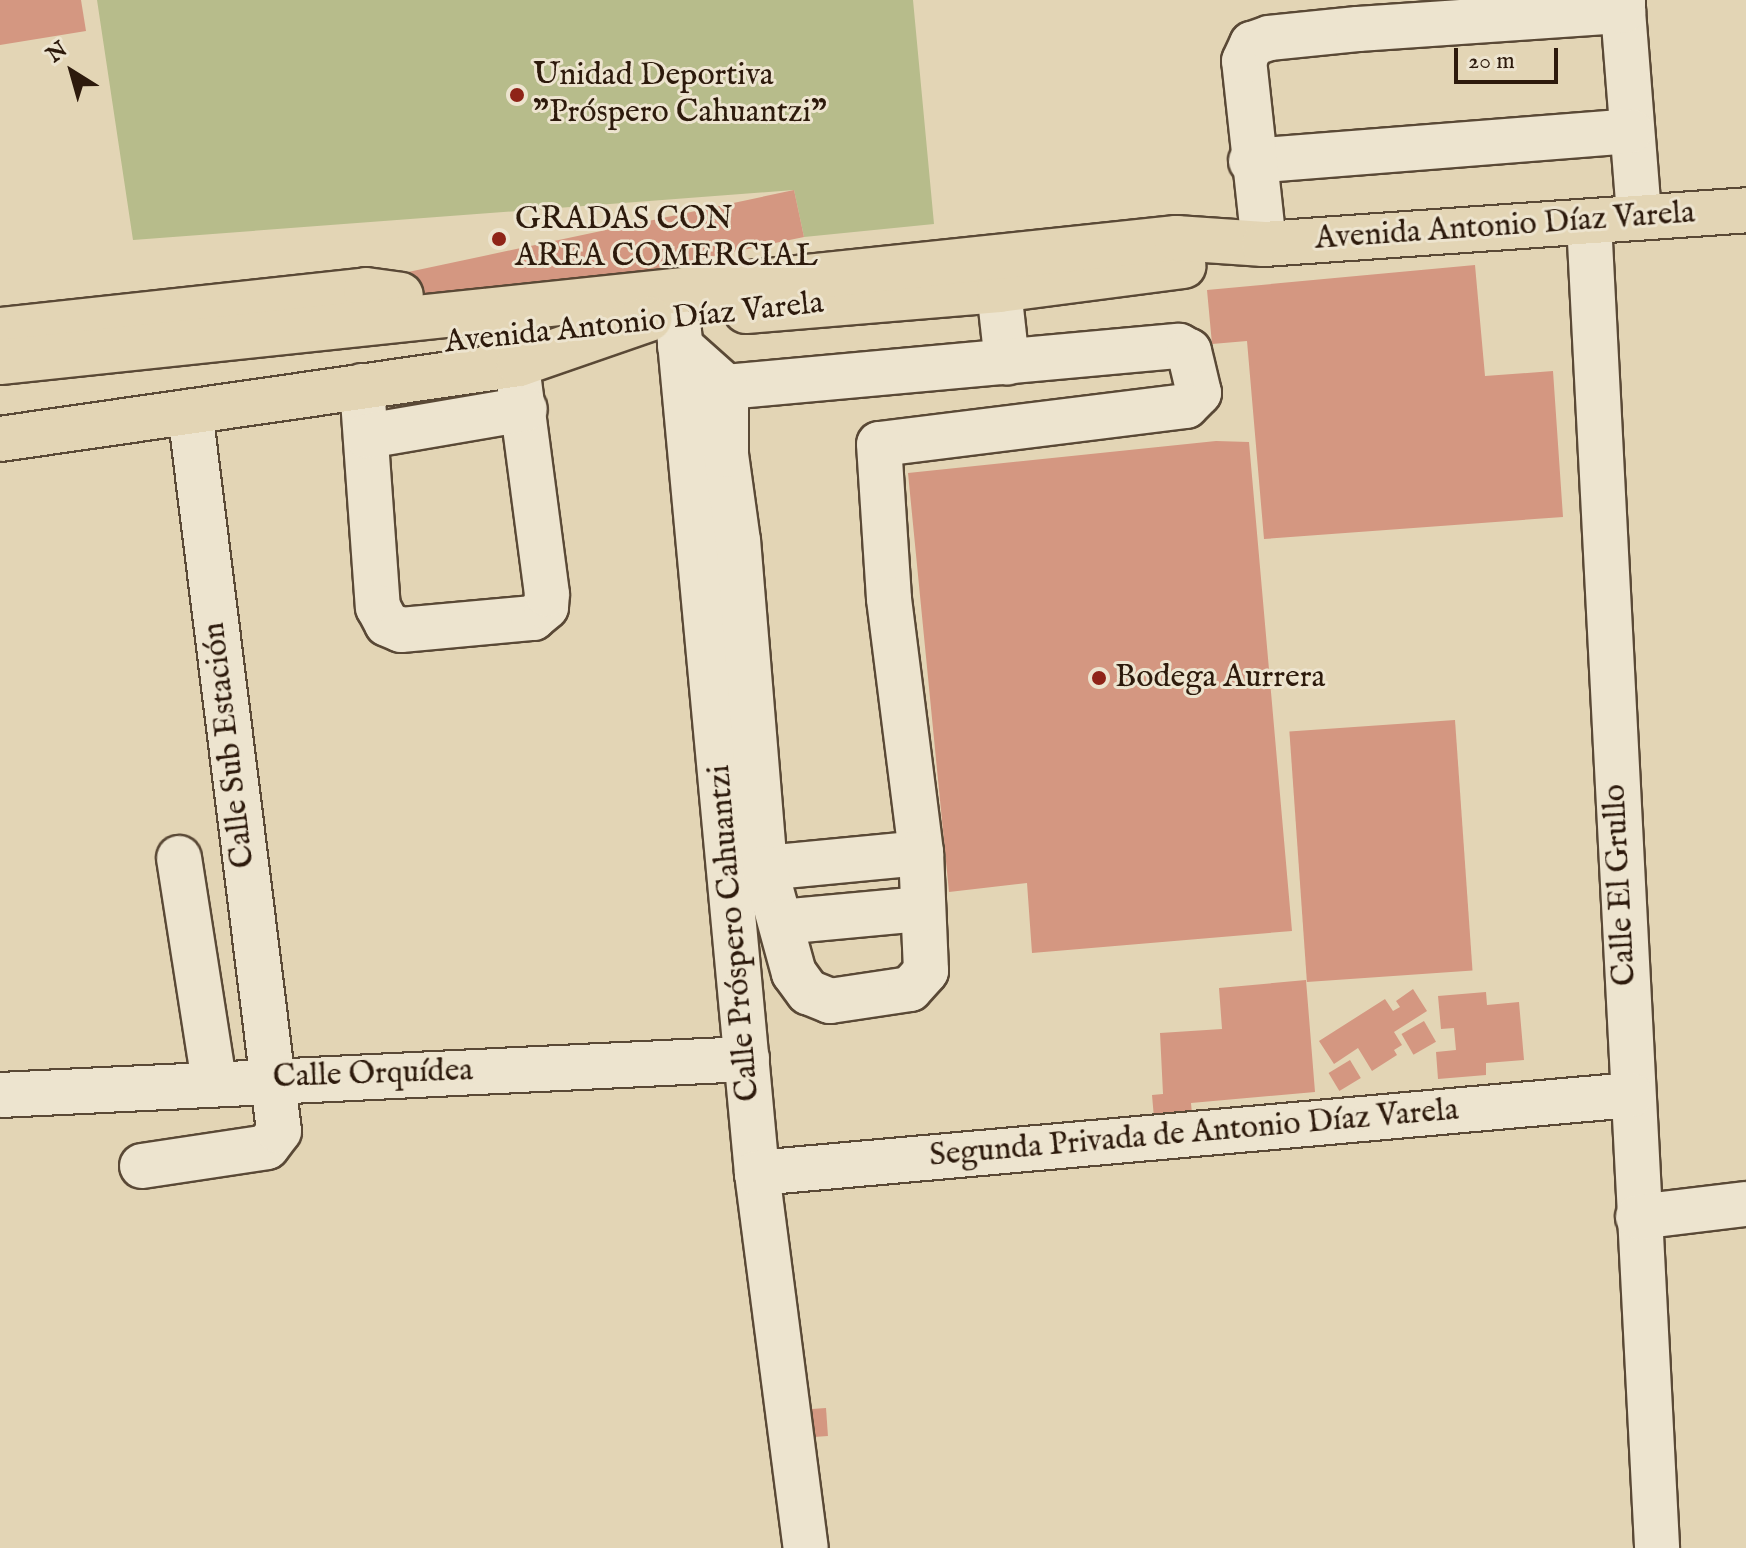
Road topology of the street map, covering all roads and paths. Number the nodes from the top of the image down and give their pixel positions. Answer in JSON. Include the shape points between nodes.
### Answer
{"nodes":[{"id":1,"x":1623,"y":5,"type":"edge"},
{"id":2,"x":1631,"y":131,"type":"junction"},
{"id":3,"x":1251,"y":161,"type":"junction"},
{"id":4,"x":1746,"y":210,"type":"edge"},
{"id":5,"x":1639,"y":216,"type":"junction"},
{"id":6,"x":1589,"y":222,"type":"junction"},
{"id":7,"x":1264,"y":244,"type":"junction"},
{"id":8,"x":999,"y":290,"type":"junction"},
{"id":9,"x":669,"y":327,"type":"junction"},
{"id":10,"x":0,"y":330,"type":"edge"},
{"id":11,"x":508,"y":335,"type":"junction"},
{"id":12,"x":0,"y":362,"type":"edge"},
{"id":13,"x":1007,"y":363,"type":"junction"},
{"id":14,"x":362,"y":386,"type":"junction"},
{"id":15,"x":726,"y":387,"type":"junction"},
{"id":16,"x":0,"y":391,"type":"edge"},
{"id":17,"x":525,"y":409,"type":"junction"},
{"id":18,"x":190,"y":411,"type":"junction"},
{"id":19,"x":367,"y":436,"type":"junction"},
{"id":20,"x":0,"y":439,"type":"edge"},
{"id":21,"x":921,"y":853,"type":"junction"},
{"id":22,"x":179,"y":858,"type":"dead end"},
{"id":23,"x":765,"y":868,"type":"junction"},
{"id":24,"x":922,"y":909,"type":"junction"},
{"id":25,"x":781,"y":922,"type":"junction"},
{"id":26,"x":747,"y":1059,"type":"junction"},
{"id":27,"x":271,"y":1080,"type":"junction"},
{"id":28,"x":214,"y":1082,"type":"junction"},
{"id":29,"x":0,"y":1095,"type":"edge"},
{"id":30,"x":1631,"y":1095,"type":"junction"},
{"id":31,"x":142,"y":1166,"type":"dead end"},
{"id":32,"x":757,"y":1173,"type":"junction"},
{"id":33,"x":1746,"y":1204,"type":"edge"},
{"id":34,"x":1638,"y":1217,"type":"junction"},
{"id":35,"x":806,"y":1548,"type":"edge"},
{"id":36,"x":1657,"y":1548,"type":"edge"}],
"edges":[{"from":1,"to":2,"type":"street"},
{"from":1,"to":3,"type":"street","via":[[1269,38],[1252,44],[1244,61]]},
{"from":2,"to":3,"type":"street"},
{"from":2,"to":5,"type":"street"},
{"from":3,"to":7,"type":"street"},
{"from":4,"to":5,"type":"main road","name":"Avenida Antonio Díaz Varela"},
{"from":5,"to":6,"type":"main road","name":"Avenida Antonio Díaz Varela"},
{"from":6,"to":7,"type":"main road","name":"Avenida Antonio Díaz Varela"},
{"from":6,"to":30,"type":"street","name":"Calle El Grullo"},
{"from":7,"to":8,"type":"main road","name":"Avenida Antonio Díaz Varela","via":[[1226,261]]},
{"from":7,"to":11,"type":"main road","name":"Avenida Antonio Díaz Varela","via":[[1176,238]]},
{"from":8,"to":9,"type":"main road","name":"Avenida Antonio Díaz Varela"},
{"from":8,"to":13,"type":"street"},
{"from":9,"to":11,"type":"main road","name":"Avenida Antonio Díaz Varela"},
{"from":9,"to":15,"type":"street"},
{"from":9,"to":26,"type":"street","name":"Calle Próspero Cahuantzi"},
{"from":10,"to":11,"type":"main road","via":[[366,290]]},
{"from":11,"to":12,"type":"main road","name":"Avenida Antonio Díaz Varela"},
{"from":11,"to":14,"type":"main road"},
{"from":11,"to":16,"type":"main road","name":"Avenida Antonio Díaz Varela"},
{"from":11,"to":17,"type":"street"},
{"from":13,"to":15,"type":"street"},
{"from":13,"to":21,"type":"street","via":[[1179,346],[1189,351],[1199,393],[1186,406],[879,444],[895,660]]},
{"from":14,"to":18,"type":"main road"},
{"from":14,"to":19,"type":"street"},
{"from":15,"to":23,"type":"street","via":[[726,455]]},
{"from":17,"to":19,"type":"street"},
{"from":17,"to":19,"type":"street","via":[[547,594],[546,607],[533,618],[401,630],[387,624],[378,607]]},
{"from":18,"to":20,"type":"main road"},
{"from":18,"to":27,"type":"street","name":"Calle Sub Estación"},
{"from":21,"to":23,"type":"street"},
{"from":21,"to":24,"type":"street"},
{"from":22,"to":28,"type":"street"},
{"from":23,"to":25,"type":"street"},
{"from":24,"to":25,"type":"street"},
{"from":24,"to":25,"type":"street","via":[[926,971],[910,989],[830,1001],[808,992],[794,973]]},
{"from":26,"to":27,"type":"street","name":"Calle Orquídea"},
{"from":26,"to":32,"type":"street","name":"Calle Próspero Cahuantzi"},
{"from":27,"to":28,"type":"street","name":"Calle Orquídea"},
{"from":27,"to":31,"type":"street","name":"Calle Sub Estación","via":[[279,1131],[267,1147]]},
{"from":28,"to":29,"type":"street","name":"Calle Orquídea"},
{"from":30,"to":32,"type":"street","name":"Segunda Privada de Antonio Díaz Varela"},
{"from":30,"to":34,"type":"street","name":"Calle El Grullo"},
{"from":32,"to":35,"type":"street","name":"Calle Próspero Cahuantzi"},
{"from":33,"to":34,"type":"street"},
{"from":34,"to":36,"type":"street","name":"Calle El Grullo"}]}
